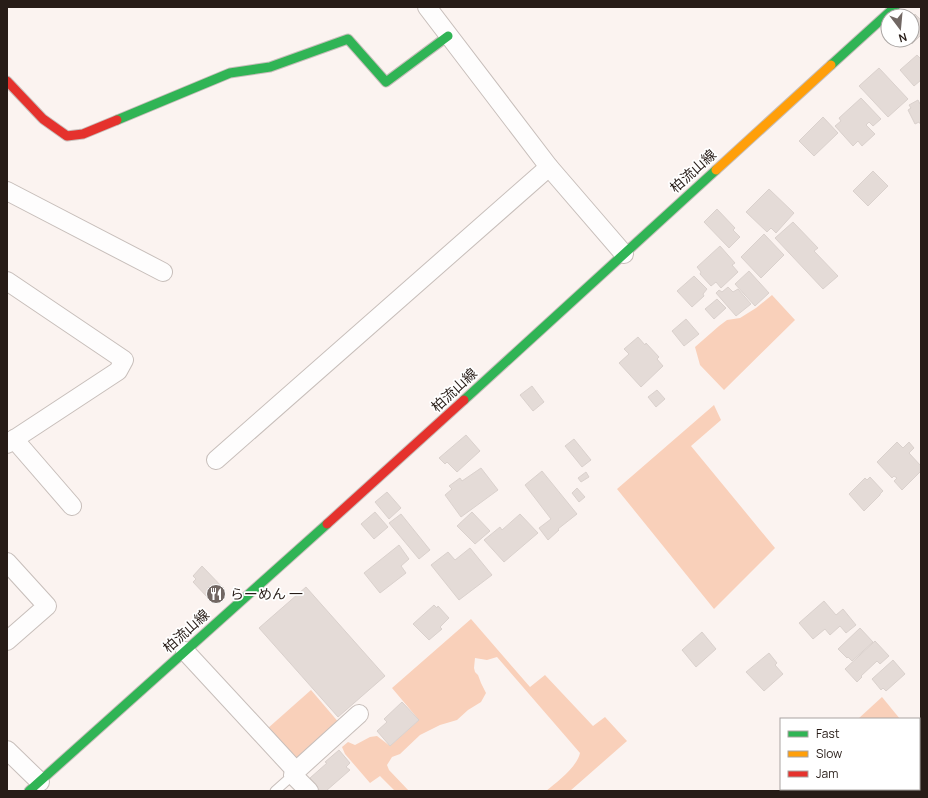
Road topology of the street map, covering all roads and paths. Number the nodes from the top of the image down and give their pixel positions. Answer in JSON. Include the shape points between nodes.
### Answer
{"nodes":[{"id":1,"x":427,"y":7,"type":"edge"},
{"id":2,"x":895,"y":7,"type":"edge"},
{"id":3,"x":448,"y":36,"type":"junction"},
{"id":4,"x":7,"y":81,"type":"edge"},
{"id":5,"x":549,"y":167,"type":"junction"},
{"id":6,"x":7,"y":191,"type":"edge"},
{"id":7,"x":624,"y":254,"type":"junction"},
{"id":8,"x":163,"y":272,"type":"dead end"},
{"id":9,"x":7,"y":281,"type":"edge"},
{"id":10,"x":11,"y":442,"type":"edge"},
{"id":11,"x":216,"y":460,"type":"dead end"},
{"id":12,"x":72,"y":506,"type":"dead end"},
{"id":13,"x":7,"y":562,"type":"edge"},
{"id":14,"x":7,"y":641,"type":"edge"},
{"id":15,"x":185,"y":651,"type":"junction"},
{"id":16,"x":359,"y":714,"type":"dead end"},
{"id":17,"x":7,"y":750,"type":"edge"},
{"id":18,"x":294,"y":773,"type":"junction"},
{"id":19,"x":34,"y":786,"type":"edge"},
{"id":20,"x":275,"y":791,"type":"edge"},
{"id":21,"x":309,"y":791,"type":"edge"}],
"edges":[{"from":1,"to":3,"type":"street"},
{"from":2,"to":7,"type":"main road","name":"柏流山線"},
{"from":3,"to":4,"type":"main road","via":[[386,82],[348,39],[270,67],[230,72],[83,134],[67,136],[43,119]]},
{"from":3,"to":5,"type":"street"},
{"from":5,"to":7,"type":"street"},
{"from":5,"to":11,"type":"street"},
{"from":6,"to":8,"type":"street"},
{"from":7,"to":15,"type":"main road","name":"柏流山線"},
{"from":9,"to":10,"type":"street","via":[[124,360],[118,371]]},
{"from":10,"to":12,"type":"street"},
{"from":13,"to":14,"type":"street","via":[[47,606]]},
{"from":15,"to":18,"type":"street"},
{"from":15,"to":19,"type":"main road","name":"柏流山線"},
{"from":16,"to":18,"type":"street"},
{"from":17,"to":19,"type":"street"},
{"from":18,"to":20,"type":"lane"},
{"from":18,"to":21,"type":"street"}]}
